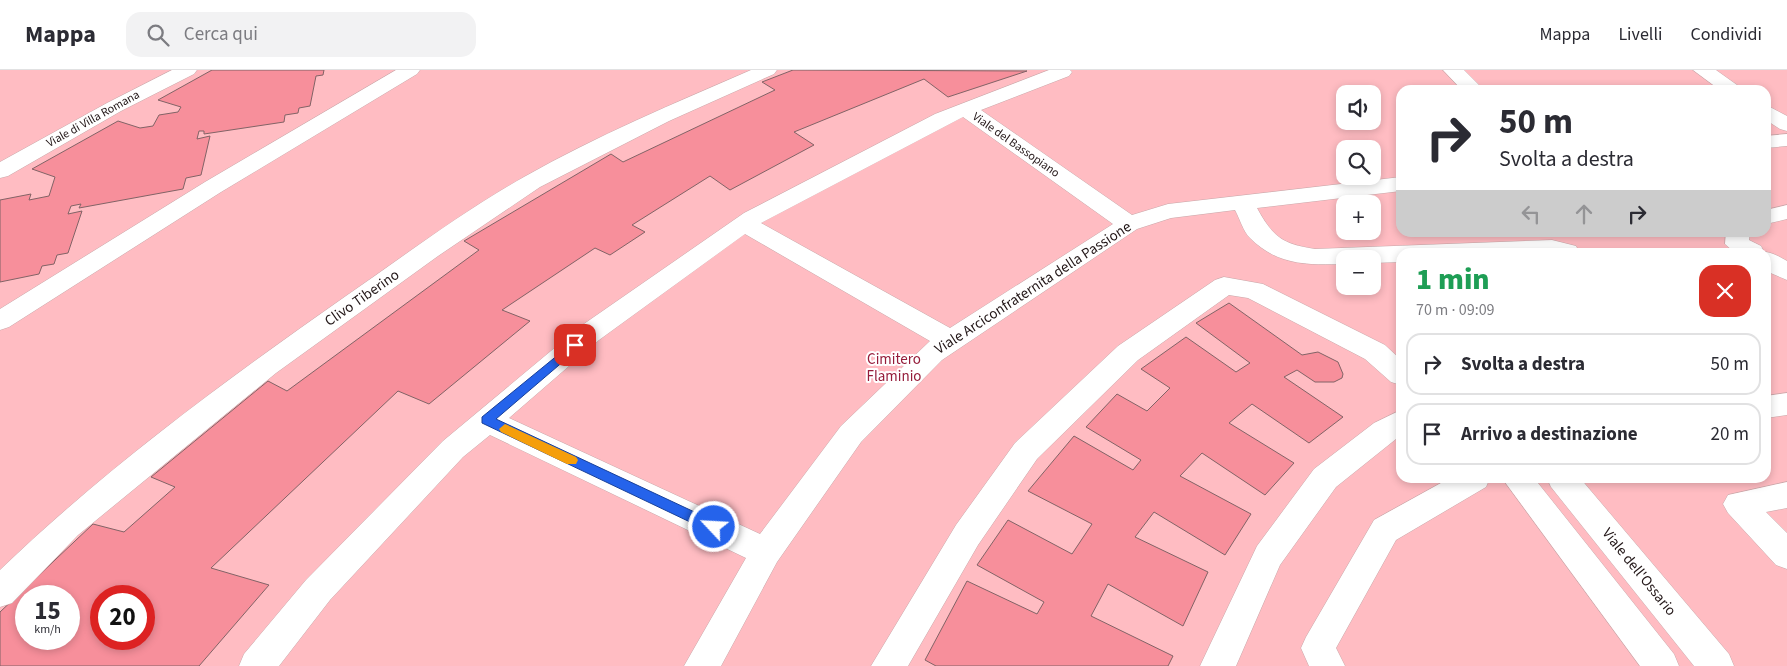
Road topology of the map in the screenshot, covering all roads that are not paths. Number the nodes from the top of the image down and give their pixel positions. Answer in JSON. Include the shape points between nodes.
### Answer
{"nodes":[{"id":1,"x":187,"y":70,"type":"edge"},
{"id":2,"x":410,"y":70,"type":"edge"},
{"id":3,"x":767,"y":70,"type":"edge"},
{"id":4,"x":1060,"y":70,"type":"edge"},
{"id":5,"x":1453,"y":70,"type":"edge"},
{"id":6,"x":1703,"y":70,"type":"edge"},
{"id":7,"x":1469,"y":85,"type":"edge"},
{"id":8,"x":1726,"y":85,"type":"edge"},
{"id":9,"x":966,"y":109,"type":"junction"},
{"id":10,"x":1771,"y":115,"type":"edge"},
{"id":11,"x":1787,"y":125,"type":"edge"},
{"id":12,"x":1787,"y":140,"type":"edge"},
{"id":13,"x":1771,"y":142,"type":"edge"},
{"id":14,"x":0,"y":171,"type":"edge"},
{"id":15,"x":1396,"y":185,"type":"edge"},
{"id":16,"x":1243,"y":202,"type":"junction"},
{"id":17,"x":1787,"y":212,"type":"edge"},
{"id":18,"x":1771,"y":216,"type":"edge"},
{"id":19,"x":744,"y":224,"type":"junction"},
{"id":20,"x":1129,"y":224,"type":"junction"},
{"id":21,"x":1738,"y":237,"type":"edge"},
{"id":22,"x":1744,"y":248,"type":"edge"},
{"id":23,"x":1396,"y":254,"type":"edge"},
{"id":24,"x":1771,"y":263,"type":"edge"},
{"id":25,"x":1787,"y":272,"type":"edge"},
{"id":26,"x":0,"y":321,"type":"edge"},
{"id":27,"x":950,"y":341,"type":"junction"},
{"id":28,"x":1396,"y":370,"type":"edge"},
{"id":29,"x":1787,"y":404,"type":"edge"},
{"id":30,"x":1771,"y":407,"type":"edge"},
{"id":31,"x":486,"y":420,"type":"junction"},
{"id":32,"x":1396,"y":424,"type":"edge"},
{"id":33,"x":1466,"y":483,"type":"edge"},
{"id":34,"x":1521,"y":483,"type":"edge"},
{"id":35,"x":1566,"y":483,"type":"edge"},
{"id":36,"x":1787,"y":495,"type":"edge"},
{"id":37,"x":766,"y":552,"type":"junction"},
{"id":38,"x":1787,"y":554,"type":"edge"},
{"id":39,"x":0,"y":592,"type":"edge"},
{"id":40,"x":257,"y":666,"type":"edge"},
{"id":41,"x":702,"y":666,"type":"edge"},
{"id":42,"x":889,"y":666,"type":"edge"},
{"id":43,"x":1218,"y":666,"type":"edge"},
{"id":44,"x":1328,"y":666,"type":"edge"},
{"id":45,"x":1661,"y":666,"type":"edge"},
{"id":46,"x":1716,"y":666,"type":"edge"}],
"edges":[{"from":1,"to":14,"type":"lane","name":"Viale di Villa Romana"},
{"from":2,"to":26,"type":"lane","via":[[213,187]]},
{"from":3,"to":39,"type":"lane","name":"Clivo Tiberino","via":[[662,117],[532,182],[429,250],[266,366],[67,526]]},
{"from":4,"to":9,"type":"lane","name":"Viale del Bassopiano","via":[[1062,72]]},
{"from":5,"to":7,"type":"lane"},
{"from":6,"to":8,"type":"lane"},
{"from":9,"to":19,"type":"lane","via":[[848,165]]},
{"from":9,"to":20,"type":"lane","name":"Viale del Bassopiano"},
{"from":10,"to":11,"type":"lane"},
{"from":12,"to":13,"type":"lane"},
{"from":15,"to":16,"type":"lane","name":"Viale Arciconfraternita della Passione"},
{"from":16,"to":20,"type":"lane","name":"Viale Arciconfraternita della Passione","via":[[1168,211]]},
{"from":16,"to":23,"type":"lane","via":[[1258,232],[1284,252],[1315,257]]},
{"from":17,"to":18,"type":"lane"},
{"from":19,"to":27,"type":"lane"},
{"from":19,"to":31,"type":"lane","via":[[590,333]]},
{"from":20,"to":27,"type":"lane","name":"Viale Arciconfraternita della Passione"},
{"from":21,"to":22,"type":"lane","via":[[1737,244]]},
{"from":24,"to":25,"type":"lane"},
{"from":27,"to":37,"type":"lane","name":"Viale Arciconfraternita della Passione","via":[[932,353],[851,434]]},
{"from":28,"to":42,"type":"lane","via":[[1376,352],[1254,290],[1224,286],[1128,353],[1026,451],[967,535]]},
{"from":29,"to":30,"type":"lane"},
{"from":31,"to":37,"type":"lane"},
{"from":31,"to":40,"type":"lane","via":[[453,449],[318,590]]},
{"from":32,"to":43,"type":"lane","via":[[1326,478],[1268,556]]},
{"from":33,"to":44,"type":"lane","via":[[1385,530],[1318,648]]},
{"from":34,"to":45,"type":"lane"},
{"from":35,"to":46,"type":"lane","name":"Viale dell'Ossario"},
{"from":36,"to":38,"type":"lane","via":[[1739,504]]},
{"from":37,"to":41,"type":"lane","name":"Viale Arciconfraternita della Passione"}]}
